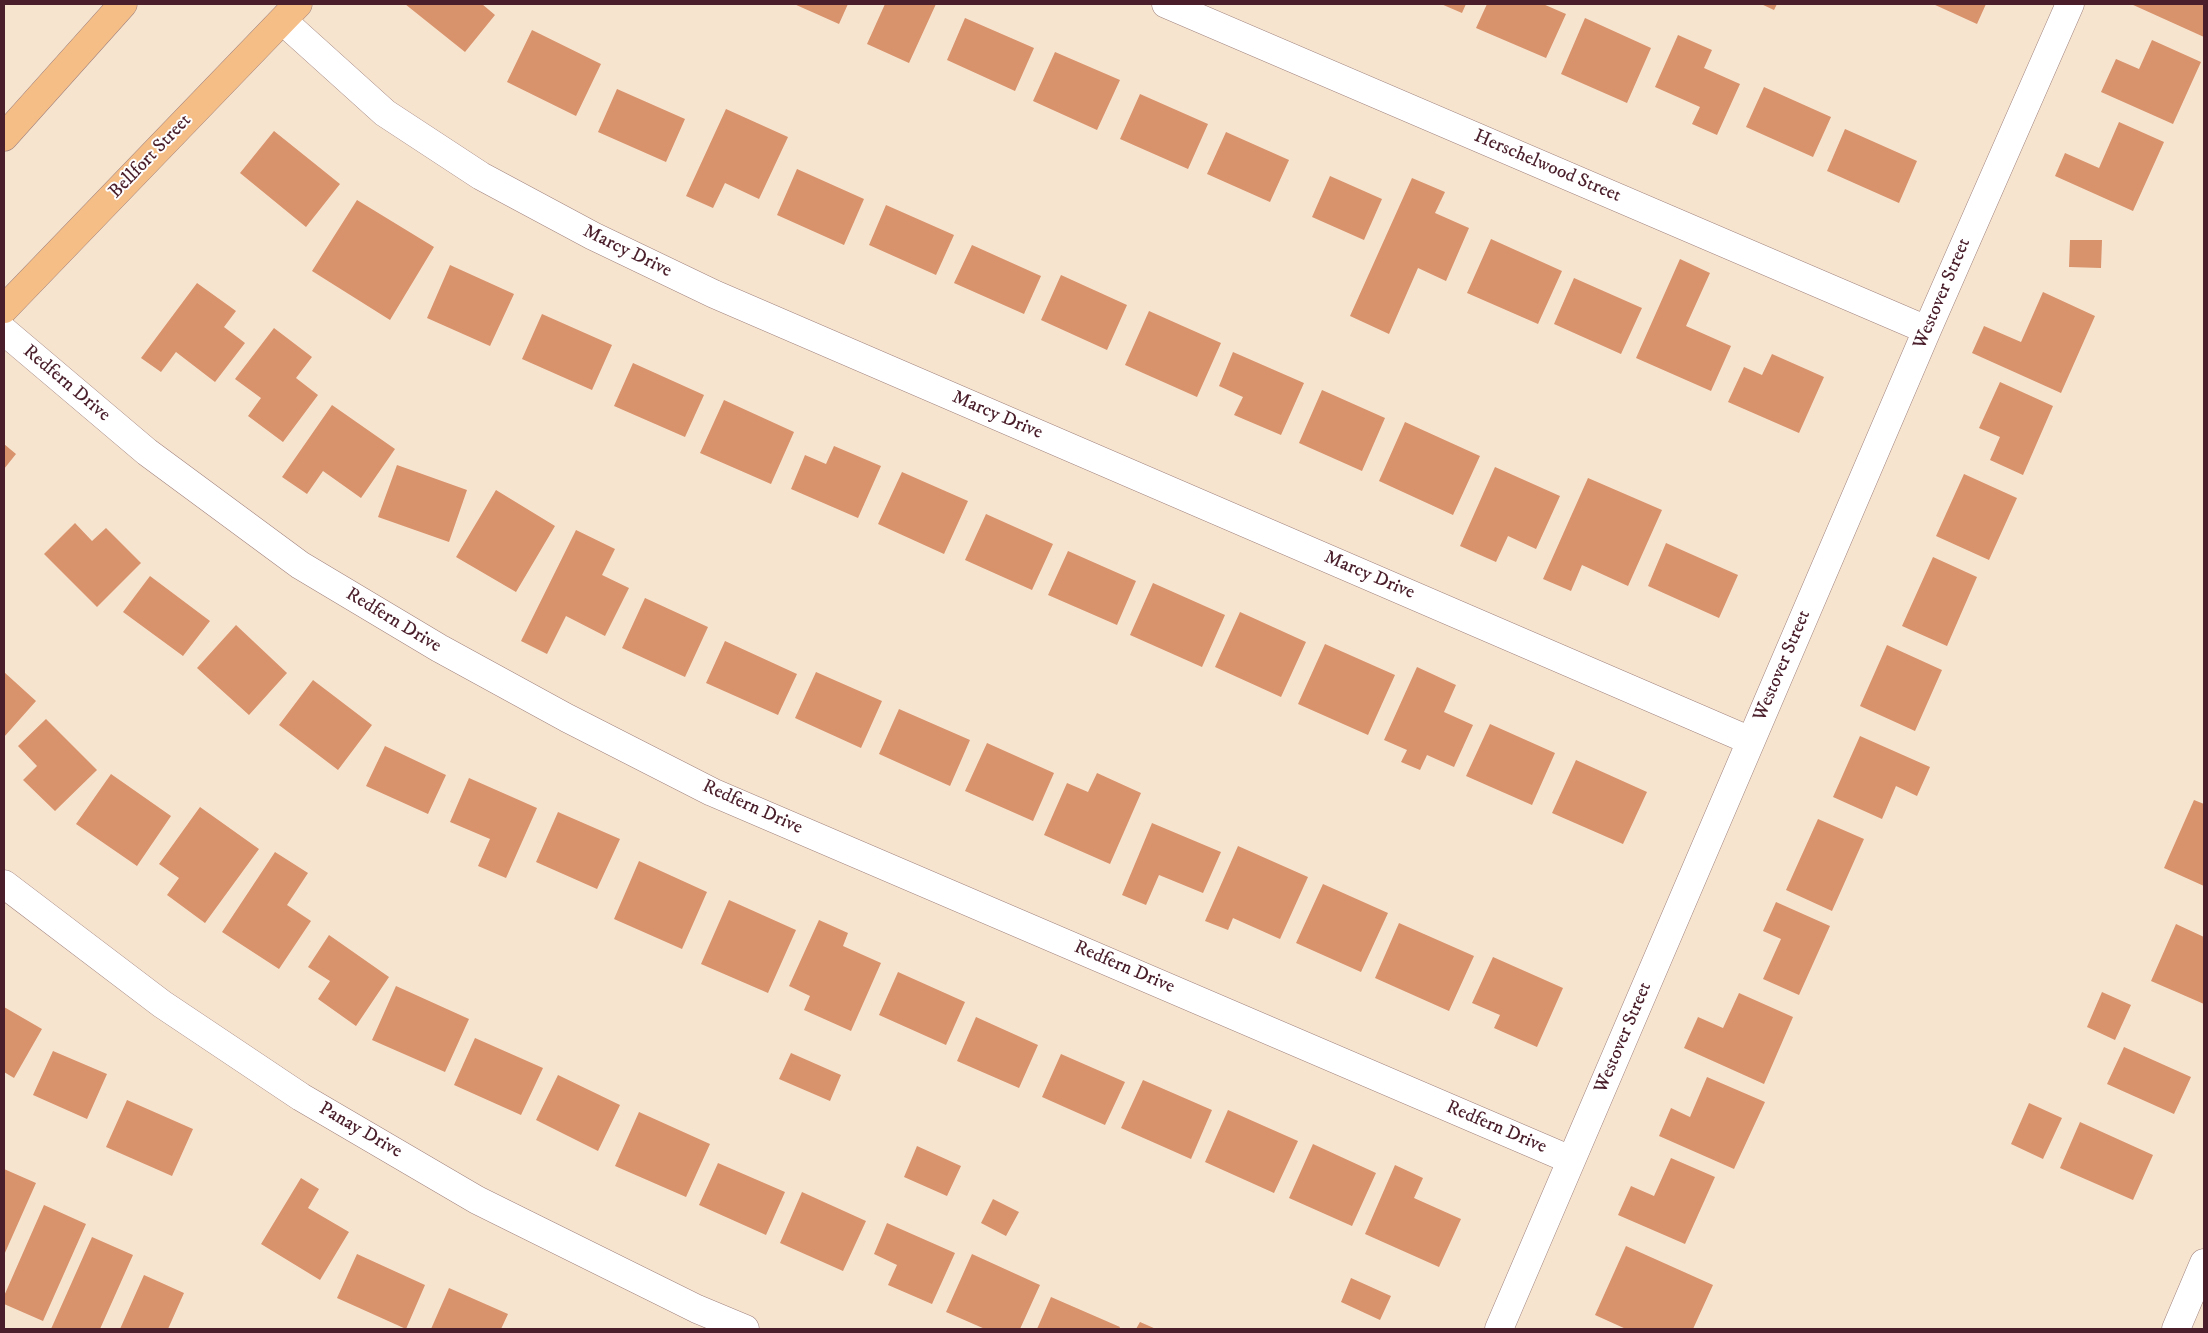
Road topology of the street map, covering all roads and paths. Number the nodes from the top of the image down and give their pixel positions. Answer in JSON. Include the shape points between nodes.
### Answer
{"nodes":[{"id":1,"x":123,"y":4,"type":"edge"},
{"id":2,"x":1166,"y":4,"type":"edge"},
{"id":3,"x":2070,"y":4,"type":"edge"},
{"id":4,"x":290,"y":12,"type":"edge"},
{"id":5,"x":4,"y":137,"type":"edge"},
{"id":6,"x":4,"y":309,"type":"edge"},
{"id":7,"x":1927,"y":330,"type":"junction"},
{"id":8,"x":4,"y":331,"type":"edge"},
{"id":9,"x":1751,"y":741,"type":"junction"},
{"id":10,"x":4,"y":884,"type":"edge"},
{"id":11,"x":1571,"y":1160,"type":"junction"},
{"id":12,"x":2204,"y":1263,"type":"edge"},
{"id":13,"x":745,"y":1329,"type":"edge"},
{"id":14,"x":1499,"y":1329,"type":"edge"},
{"id":15,"x":2176,"y":1329,"type":"edge"}],
"edges":[{"from":1,"to":5,"type":"main road"},
{"from":2,"to":7,"type":"street","name":"Herschelwood Street"},
{"from":3,"to":7,"type":"street","name":"Westover Street"},
{"from":4,"to":6,"type":"main road","name":"Bellfort Street"},
{"from":4,"to":9,"type":"street","name":"Marcy Drive","via":[[386,113],[481,176],[602,240],[714,294]]},
{"from":7,"to":9,"type":"street","name":"Westover Street"},
{"from":8,"to":11,"type":"street","name":"Redfern Drive","via":[[147,452],[300,565],[439,648],[567,718],[712,792]]},
{"from":9,"to":11,"type":"street","name":"Westover Street"},
{"from":10,"to":13,"type":"street","name":"Panay Drive","via":[[162,1004],[300,1097],[477,1200],[697,1309]]},
{"from":11,"to":14,"type":"street","name":"Westover Street"},
{"from":12,"to":15,"type":"street"}]}
